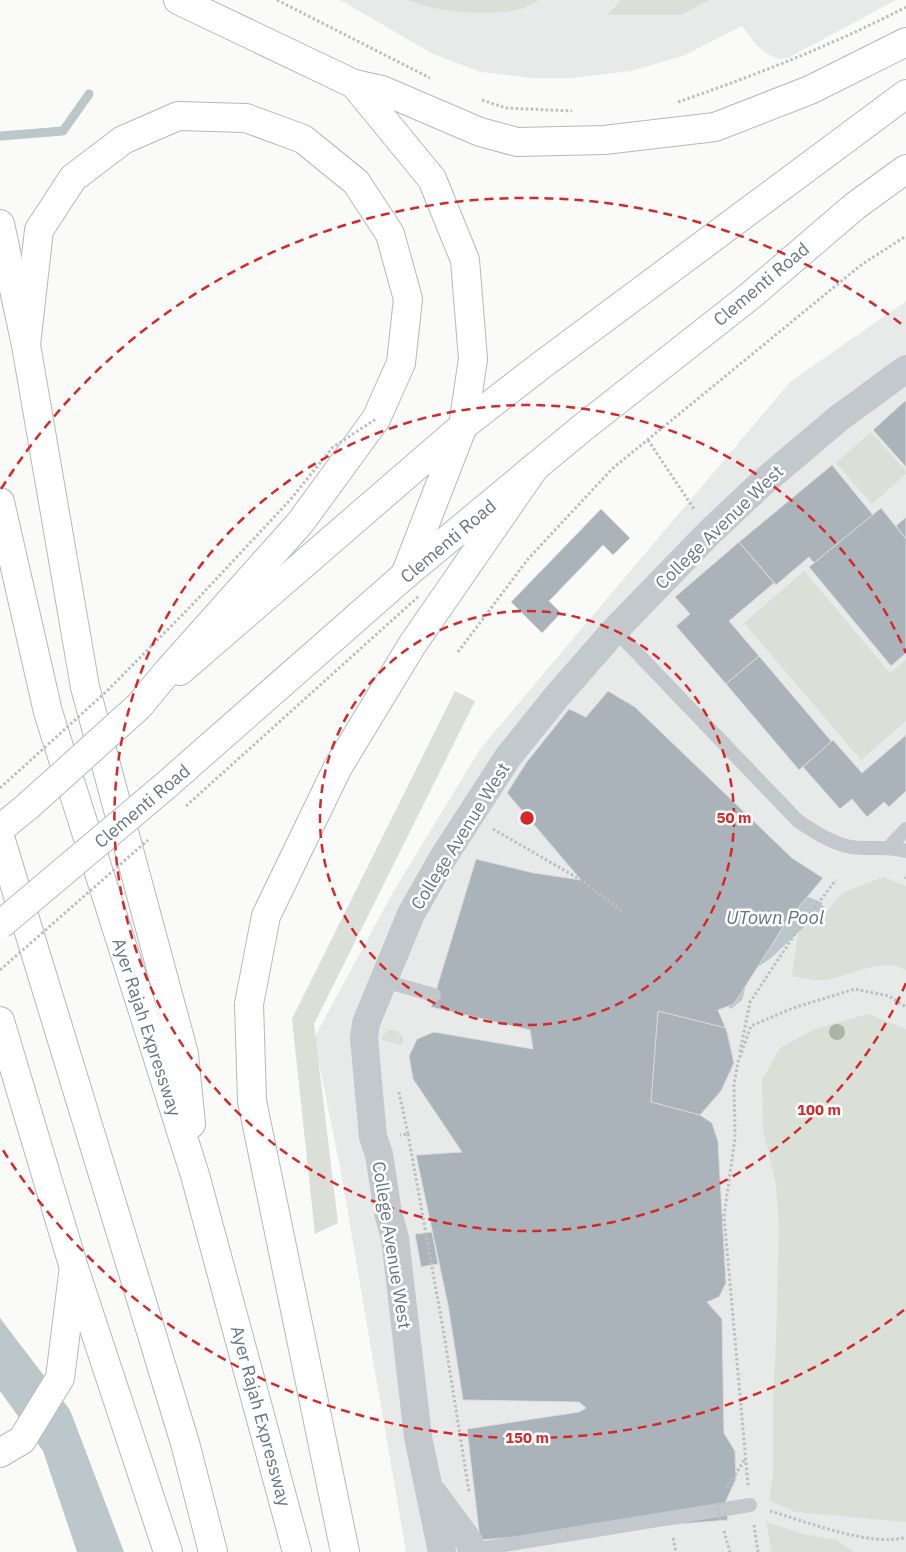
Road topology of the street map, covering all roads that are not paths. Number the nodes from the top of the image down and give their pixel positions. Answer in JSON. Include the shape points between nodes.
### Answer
{"nodes":[{"id":1,"x":178,"y":0,"type":"edge"},
{"id":2,"x":906,"y":42,"type":"edge"},
{"id":3,"x":354,"y":84,"type":"junction"},
{"id":4,"x":906,"y":94,"type":"edge"},
{"id":5,"x":906,"y":169,"type":"edge"},
{"id":6,"x":0,"y":224,"type":"edge"},
{"id":7,"x":26,"y":345,"type":"junction"},
{"id":8,"x":906,"y":369,"type":"edge"},
{"id":9,"x":463,"y":426,"type":"junction"},
{"id":10,"x":536,"y":467,"type":"junction"},
{"id":11,"x":0,"y":502,"type":"edge"},
{"id":12,"x":412,"y":586,"type":"junction"},
{"id":13,"x":615,"y":630,"type":"junction"},
{"id":14,"x":139,"y":706,"type":"junction"},
{"id":15,"x":0,"y":829,"type":"edge"},
{"id":16,"x":906,"y":829,"type":"edge"},
{"id":17,"x":0,"y":837,"type":"edge"},
{"id":18,"x":890,"y":846,"type":"junction"},
{"id":19,"x":906,"y":851,"type":"edge"},
{"id":20,"x":0,"y":925,"type":"edge"},
{"id":21,"x":384,"y":981,"type":"junction"},
{"id":22,"x":434,"y":995,"type":"dead end"},
{"id":23,"x":0,"y":1021,"type":"edge"},
{"id":24,"x":196,"y":1175,"type":"junction"},
{"id":25,"x":74,"y":1268,"type":"junction"},
{"id":26,"x":11,"y":1446,"type":"edge"},
{"id":27,"x":428,"y":1487,"type":"junction"},
{"id":28,"x":750,"y":1505,"type":"road end"},
{"id":29,"x":471,"y":1547,"type":"edge"},
{"id":30,"x":168,"y":1552,"type":"edge"},
{"id":31,"x":213,"y":1552,"type":"edge"},
{"id":32,"x":297,"y":1552,"type":"edge"},
{"id":33,"x":345,"y":1552,"type":"edge"},
{"id":34,"x":442,"y":1552,"type":"edge"}],
"edges":[{"from":1,"to":3,"type":"main road"},
{"from":2,"to":3,"type":"main road","via":[[810,90],[715,127],[604,140],[516,142],[480,132],[382,90]]},
{"from":3,"to":9,"type":"main road","via":[[432,179],[465,260],[473,359]]},
{"from":4,"to":9,"type":"main road"},
{"from":5,"to":10,"type":"main road","name":"Clementi Road","via":[[855,206],[750,296]]},
{"from":6,"to":7,"type":"main road"},
{"from":7,"to":14,"type":"main road","via":[[40,230],[73,178],[123,140],[178,116],[246,118],[303,139],[356,182],[390,234],[408,299],[401,363],[376,419],[300,523]]},
{"from":7,"to":24,"type":"main road","via":[[85,687],[184,1054]]},
{"from":8,"to":13,"type":"street","name":"College Avenue West","via":[[839,418],[710,532]]},
{"from":9,"to":12,"type":"main road"},
{"from":9,"to":14,"type":"main road"},
{"from":10,"to":12,"type":"main road","name":"Clementi Road"},
{"from":10,"to":33,"type":"main road","via":[[412,645],[338,767],[266,916],[249,1004],[252,1101]]},
{"from":11,"to":24,"type":"main road","name":"Ayer Rajah Expressway","via":[[48,712]]},
{"from":12,"to":20,"type":"main road","name":"Clementi Road","bridge":true},
{"from":13,"to":18,"type":"lane","via":[[798,821],[825,838],[852,847]]},
{"from":13,"to":21,"type":"street","name":"College Avenue West","via":[[508,757],[411,914]]},
{"from":14,"to":15,"type":"main road","bridge":true},
{"from":16,"to":18,"type":"lane"},
{"from":17,"to":31,"type":"main road","via":[[185,1443]]},
{"from":18,"to":19,"type":"lane"},
{"from":21,"to":22,"type":"lane"},
{"from":21,"to":27,"type":"street","name":"College Avenue West","via":[[366,1023],[364,1038],[373,1136],[395,1238],[417,1428]]},
{"from":23,"to":25,"type":"main road"},
{"from":24,"to":32,"type":"main road","name":"Ayer Rajah Expressway"},
{"from":25,"to":26,"type":"main road","via":[[60,1378]]},
{"from":25,"to":30,"type":"main road"},
{"from":27,"to":28,"type":"lane","via":[[479,1549]]},
{"from":27,"to":29,"type":"street"},
{"from":27,"to":34,"type":"street","name":"College Avenue West"}]}
